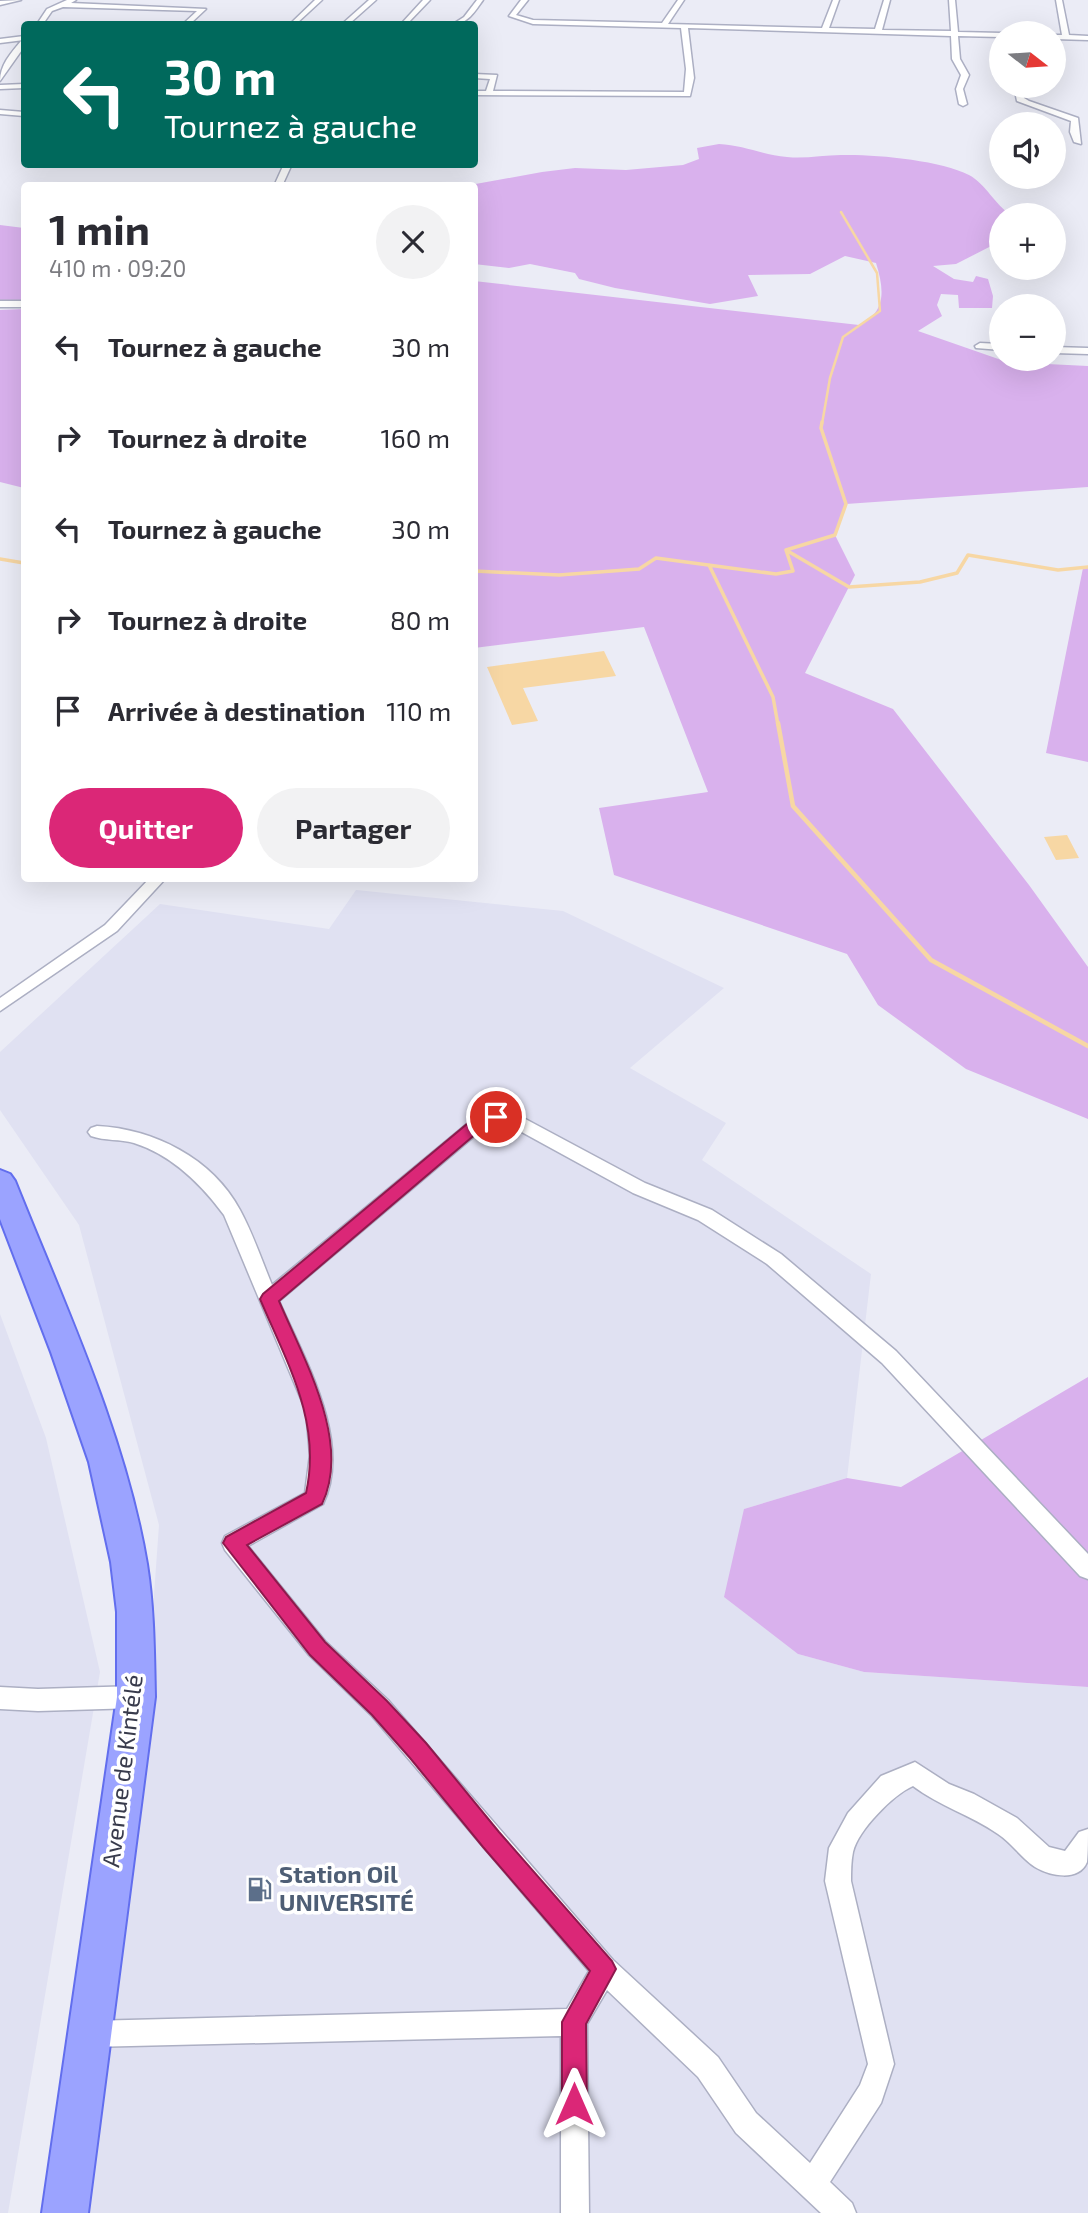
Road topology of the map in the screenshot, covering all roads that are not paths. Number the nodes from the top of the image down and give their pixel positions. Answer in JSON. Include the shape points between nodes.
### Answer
{"nodes":[{"id":1,"x":18,"y":0,"type":"edge"},
{"id":2,"x":54,"y":0,"type":"edge"},
{"id":3,"x":72,"y":0,"type":"edge"},
{"id":4,"x":319,"y":0,"type":"edge"},
{"id":5,"x":373,"y":0,"type":"edge"},
{"id":6,"x":427,"y":0,"type":"edge"},
{"id":7,"x":480,"y":0,"type":"edge"},
{"id":8,"x":525,"y":0,"type":"edge"},
{"id":9,"x":681,"y":0,"type":"edge"},
{"id":10,"x":836,"y":0,"type":"edge"},
{"id":11,"x":887,"y":0,"type":"edge"},
{"id":12,"x":952,"y":0,"type":"edge"},
{"id":13,"x":1059,"y":0,"type":"edge"},
{"id":14,"x":0,"y":3,"type":"edge"},
{"id":15,"x":65,"y":5,"type":"junction"},
{"id":16,"x":49,"y":10,"type":"junction"},
{"id":17,"x":42,"y":21,"type":"edge"},
{"id":18,"x":189,"y":21,"type":"edge"},
{"id":19,"x":296,"y":21,"type":"edge"},
{"id":20,"x":348,"y":21,"type":"edge"},
{"id":21,"x":407,"y":21,"type":"edge"},
{"id":22,"x":461,"y":21,"type":"edge"},
{"id":23,"x":1063,"y":21,"type":"edge"},
{"id":24,"x":664,"y":25,"type":"junction"},
{"id":25,"x":684,"y":26,"type":"junction"},
{"id":26,"x":825,"y":30,"type":"junction"},
{"id":27,"x":877,"y":31,"type":"junction"},
{"id":28,"x":952,"y":34,"type":"junction"},
{"id":29,"x":989,"y":36,"type":"edge"},
{"id":30,"x":1066,"y":38,"type":"edge"},
{"id":31,"x":1088,"y":38,"type":"edge"},
{"id":32,"x":21,"y":40,"type":"edge"},
{"id":33,"x":0,"y":41,"type":"edge"},
{"id":34,"x":21,"y":44,"type":"edge"},
{"id":35,"x":478,"y":76,"type":"edge"},
{"id":36,"x":0,"y":79,"type":"edge"},
{"id":37,"x":21,"y":86,"type":"edge"},
{"id":38,"x":0,"y":87,"type":"edge"},
{"id":39,"x":478,"y":93,"type":"edge"},
{"id":40,"x":489,"y":93,"type":"junction"},
{"id":41,"x":1020,"y":98,"type":"edge"},
{"id":42,"x":963,"y":103,"type":"dead end"},
{"id":43,"x":0,"y":112,"type":"edge"},
{"id":44,"x":21,"y":114,"type":"edge"},
{"id":45,"x":1078,"y":142,"type":"dead end"},
{"id":46,"x":0,"y":304,"type":"edge"},
{"id":47,"x":21,"y":304,"type":"edge"},
{"id":48,"x":980,"y":346,"type":"dead end"},
{"id":49,"x":989,"y":346,"type":"edge"},
{"id":50,"x":1066,"y":350,"type":"edge"},
{"id":51,"x":1088,"y":351,"type":"edge"},
{"id":52,"x":155,"y":882,"type":"edge"},
{"id":53,"x":0,"y":1006,"type":"edge"},
{"id":54,"x":97,"y":1132,"type":"dead end"},
{"id":55,"x":0,"y":1181,"type":"edge"},
{"id":56,"x":269,"y":1299,"type":"junction"},
{"id":57,"x":1088,"y":1569,"type":"edge"},
{"id":58,"x":136,"y":1697,"type":"junction"},
{"id":59,"x":0,"y":1698,"type":"edge"},
{"id":60,"x":1088,"y":1841,"type":"edge"},
{"id":61,"x":604,"y":1969,"type":"junction"},
{"id":62,"x":574,"y":2022,"type":"junction"},
{"id":63,"x":89,"y":2034,"type":"junction"},
{"id":64,"x":812,"y":2185,"type":"junction"},
{"id":65,"x":65,"y":2213,"type":"edge"},
{"id":66,"x":575,"y":2213,"type":"edge"},
{"id":67,"x":842,"y":2213,"type":"edge"}],
"edges":[{"from":1,"to":14,"type":"street"},
{"from":2,"to":16,"type":"street"},
{"from":3,"to":15,"type":"street"},
{"from":4,"to":19,"type":"street"},
{"from":5,"to":20,"type":"street"},
{"from":6,"to":21,"type":"street"},
{"from":7,"to":22,"type":"street"},
{"from":8,"to":24,"type":"street","via":[[512,16],[533,22]]},
{"from":9,"to":24,"type":"street"},
{"from":10,"to":26,"type":"street"},
{"from":11,"to":27,"type":"street"},
{"from":12,"to":28,"type":"street"},
{"from":13,"to":23,"type":"street"},
{"from":15,"to":16,"type":"street"},
{"from":15,"to":18,"type":"street","via":[[203,9]]},
{"from":16,"to":17,"type":"street"},
{"from":24,"to":25,"type":"street"},
{"from":25,"to":26,"type":"street"},
{"from":25,"to":40,"type":"street","via":[[683,43],[689,57],[687,94]]},
{"from":26,"to":27,"type":"street"},
{"from":27,"to":28,"type":"street"},
{"from":28,"to":29,"type":"street"},
{"from":28,"to":42,"type":"street","via":[[956,59],[965,75],[959,88]]},
{"from":30,"to":31,"type":"street"},
{"from":32,"to":33,"type":"street"},
{"from":34,"to":36,"type":"street"},
{"from":35,"to":40,"type":"street","via":[[494,77]]},
{"from":37,"to":38,"type":"street"},
{"from":39,"to":40,"type":"street"},
{"from":41,"to":45,"type":"street","via":[[1075,120]]},
{"from":43,"to":44,"type":"street"},
{"from":46,"to":47,"type":"street"},
{"from":48,"to":49,"type":"street"},
{"from":50,"to":51,"type":"street"},
{"from":52,"to":53,"type":"street","via":[[111,928]]},
{"from":54,"to":56,"type":"street","via":[[139,1136],[168,1149],[200,1175],[232,1212]]},
{"from":55,"to":58,"type":"main road","name":"Avenue de Kintélé","via":[[106,1462],[129,1562]]},
{"from":56,"to":57,"type":"street","via":[[479,1123],[510,1118],[639,1188],[705,1215],[774,1259],[889,1357]]},
{"from":56,"to":61,"type":"street","via":[[316,1411],[320,1475],[315,1498],[233,1543],[317,1648],[418,1750]]},
{"from":58,"to":59,"type":"street"},
{"from":58,"to":63,"type":"main road","name":"Avenue de Kintélé"},
{"from":60,"to":64,"type":"street","via":[[1070,1864],[1043,1858],[1008,1825],[940,1792],[915,1773],[890,1784],[857,1821],[841,1848],[838,1881],[881,2064],[871,2093]]},
{"from":61,"to":62,"type":"street"},
{"from":61,"to":64,"type":"street","via":[[708,2067],[746,2123]]},
{"from":62,"to":63,"type":"street"},
{"from":62,"to":66,"type":"street"},
{"from":63,"to":65,"type":"main road","name":"Avenue de Kintélé"},
{"from":64,"to":67,"type":"street"}]}
